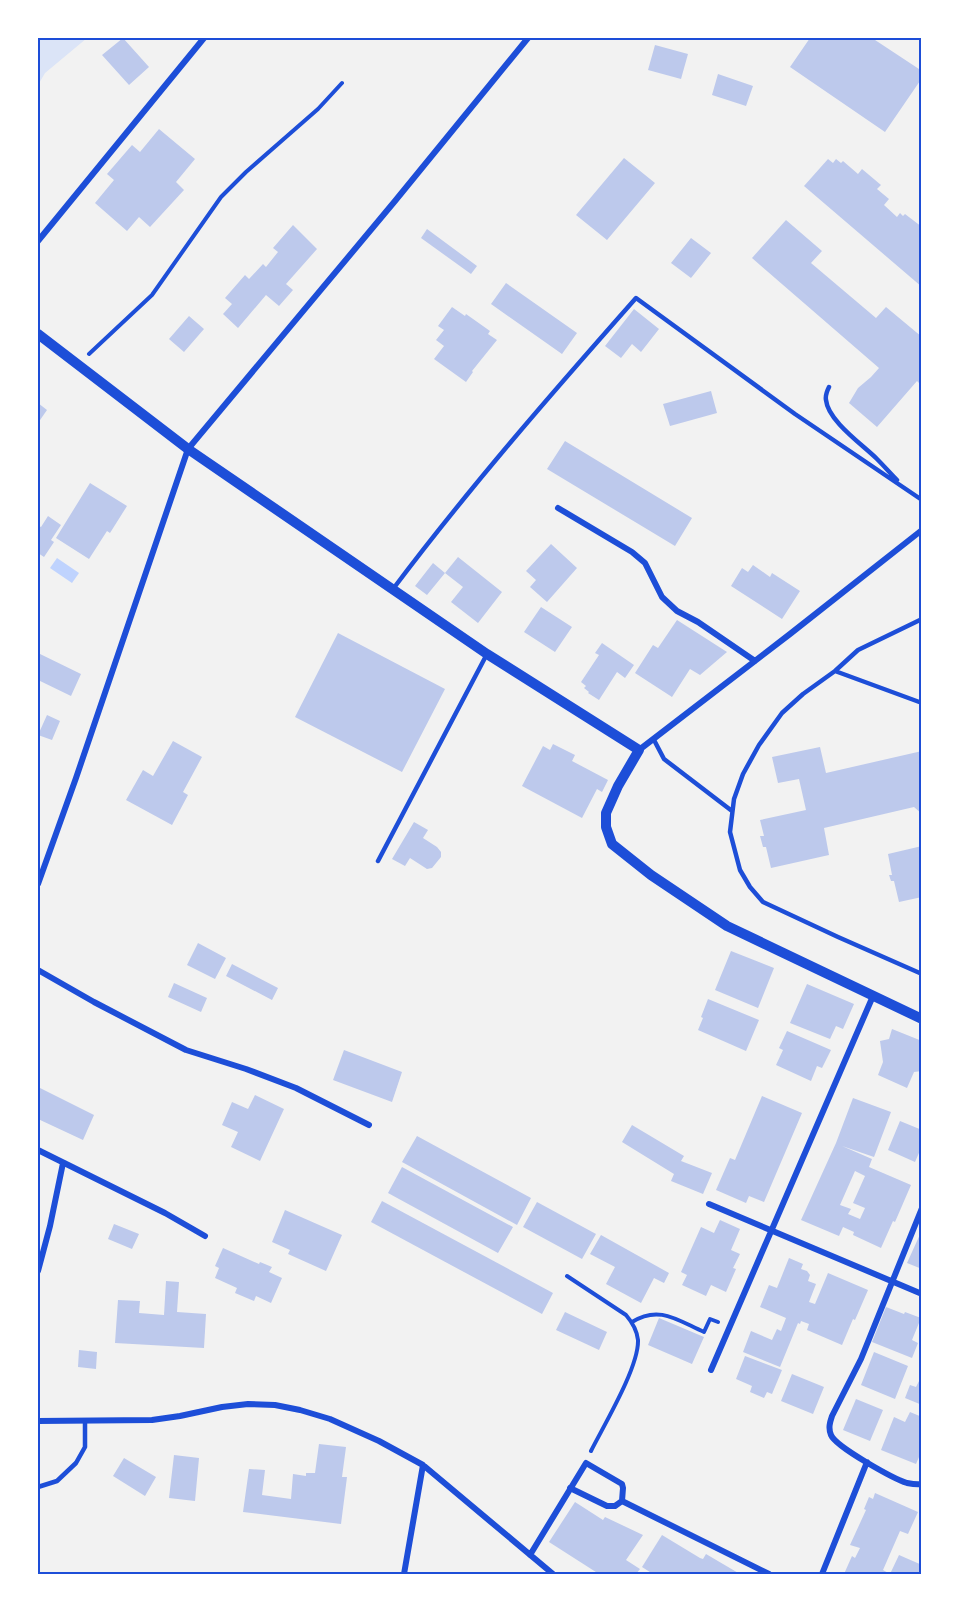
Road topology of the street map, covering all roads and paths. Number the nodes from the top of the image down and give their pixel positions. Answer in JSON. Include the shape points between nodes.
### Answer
{"nodes":[{"id":1,"x":204,"y":38,"type":"edge"},
{"id":2,"x":528,"y":38,"type":"edge"},
{"id":3,"x":342,"y":83,"type":"dead end"},
{"id":4,"x":38,"y":241,"type":"edge"},
{"id":5,"x":38,"y":334,"type":"edge"},
{"id":6,"x":77,"y":365,"type":"junction"},
{"id":7,"x":829,"y":387,"type":"dead end"},
{"id":8,"x":188,"y":449,"type":"junction"},
{"id":9,"x":903,"y":486,"type":"junction"},
{"id":10,"x":921,"y":500,"type":"edge"},
{"id":11,"x":558,"y":508,"type":"dead end"},
{"id":12,"x":921,"y":530,"type":"edge"},
{"id":13,"x":393,"y":589,"type":"junction"},
{"id":14,"x":921,"y":619,"type":"edge"},
{"id":15,"x":487,"y":654,"type":"junction"},
{"id":16,"x":755,"y":661,"type":"junction"},
{"id":17,"x":835,"y":671,"type":"junction"},
{"id":18,"x":921,"y":703,"type":"edge"},
{"id":19,"x":654,"y":740,"type":"junction"},
{"id":20,"x":639,"y":750,"type":"junction"},
{"id":21,"x":732,"y":811,"type":"junction"},
{"id":22,"x":378,"y":861,"type":"dead end"},
{"id":23,"x":38,"y":884,"type":"edge"},
{"id":24,"x":38,"y":970,"type":"edge"},
{"id":25,"x":921,"y":974,"type":"edge"},
{"id":26,"x":873,"y":996,"type":"junction"},
{"id":27,"x":921,"y":1019,"type":"edge"},
{"id":28,"x":369,"y":1125,"type":"dead end"},
{"id":29,"x":38,"y":1150,"type":"edge"},
{"id":30,"x":63,"y":1163,"type":"junction"},
{"id":31,"x":709,"y":1204,"type":"dead end"},
{"id":32,"x":921,"y":1208,"type":"edge"},
{"id":33,"x":771,"y":1232,"type":"junction"},
{"id":34,"x":205,"y":1236,"type":"dead end"},
{"id":35,"x":38,"y":1271,"type":"edge"},
{"id":36,"x":567,"y":1276,"type":"dead end"},
{"id":37,"x":891,"y":1281,"type":"junction"},
{"id":38,"x":921,"y":1294,"type":"edge"},
{"id":39,"x":632,"y":1322,"type":"junction"},
{"id":40,"x":730,"y":1327,"type":"junction"},
{"id":41,"x":711,"y":1370,"type":"dead end"},
{"id":42,"x":38,"y":1421,"type":"edge"},
{"id":43,"x":85,"y":1421,"type":"junction"},
{"id":44,"x":867,"y":1462,"type":"junction"},
{"id":45,"x":586,"y":1463,"type":"junction"},
{"id":46,"x":423,"y":1465,"type":"junction"},
{"id":47,"x":921,"y":1484,"type":"edge"},
{"id":48,"x":38,"y":1487,"type":"edge"},
{"id":49,"x":570,"y":1488,"type":"junction"},
{"id":50,"x":622,"y":1501,"type":"junction"},
{"id":51,"x":530,"y":1555,"type":"junction"},
{"id":52,"x":404,"y":1575,"type":"edge"},
{"id":53,"x":553,"y":1575,"type":"edge"},
{"id":54,"x":769,"y":1575,"type":"edge"},
{"id":55,"x":822,"y":1575,"type":"edge"}],
"edges":[{"from":1,"to":4,"type":"street"},
{"from":2,"to":8,"type":"street"},
{"from":3,"to":6,"type":"path","via":[[221,197],[152,295]]},
{"from":5,"to":6,"type":"street"},
{"from":6,"to":8,"type":"street"},
{"from":7,"to":9,"type":"lane","via":[[826,401],[830,412]]},
{"from":8,"to":13,"type":"street"},
{"from":8,"to":23,"type":"street"},
{"from":9,"to":10,"type":"lane"},
{"from":9,"to":13,"type":"lane","via":[[795,414],[636,298],[542,404]]},
{"from":11,"to":16,"type":"street","via":[[632,552],[645,563],[662,597],[677,611]]},
{"from":12,"to":16,"type":"street"},
{"from":13,"to":15,"type":"street"},
{"from":14,"to":17,"type":"lane","via":[[858,650]]},
{"from":15,"to":20,"type":"street"},
{"from":15,"to":22,"type":"lane"},
{"from":16,"to":19,"type":"street"},
{"from":17,"to":18,"type":"lane"},
{"from":17,"to":21,"type":"lane","via":[[782,713],[743,774]]},
{"from":19,"to":20,"type":"street"},
{"from":19,"to":21,"type":"lane","via":[[664,759]]},
{"from":20,"to":26,"type":"street","via":[[606,813],[612,844],[727,926]]},
{"from":21,"to":25,"type":"lane","via":[[730,832],[741,870],[763,902]]},
{"from":24,"to":28,"type":"street","via":[[186,1050],[296,1088]]},
{"from":26,"to":27,"type":"street"},
{"from":26,"to":33,"type":"street"},
{"from":29,"to":30,"type":"street"},
{"from":30,"to":34,"type":"street"},
{"from":30,"to":35,"type":"street"},
{"from":31,"to":33,"type":"street"},
{"from":32,"to":37,"type":"street"},
{"from":33,"to":37,"type":"street"},
{"from":33,"to":40,"type":"street"},
{"from":36,"to":39,"type":"path"},
{"from":37,"to":38,"type":"street"},
{"from":37,"to":44,"type":"street","via":[[861,1359],[829,1426],[837,1443]]},
{"from":39,"to":40,"type":"path","via":[[643,1315],[661,1313],[704,1332],[710,1319]]},
{"from":39,"to":45,"type":"path","via":[[638,1339],[629,1376]]},
{"from":40,"to":41,"type":"street"},
{"from":42,"to":43,"type":"street"},
{"from":43,"to":46,"type":"street","via":[[152,1420],[222,1407],[275,1405],[330,1419]]},
{"from":43,"to":48,"type":"lane","via":[[85,1447],[76,1463],[57,1481]]},
{"from":44,"to":47,"type":"street","via":[[907,1483]]},
{"from":44,"to":55,"type":"street"},
{"from":45,"to":49,"type":"street"},
{"from":45,"to":50,"type":"street","via":[[622,1484]]},
{"from":46,"to":51,"type":"street"},
{"from":46,"to":52,"type":"street"},
{"from":49,"to":50,"type":"street","via":[[607,1506]]},
{"from":49,"to":51,"type":"street"},
{"from":50,"to":54,"type":"street"},
{"from":51,"to":53,"type":"street"}]}
